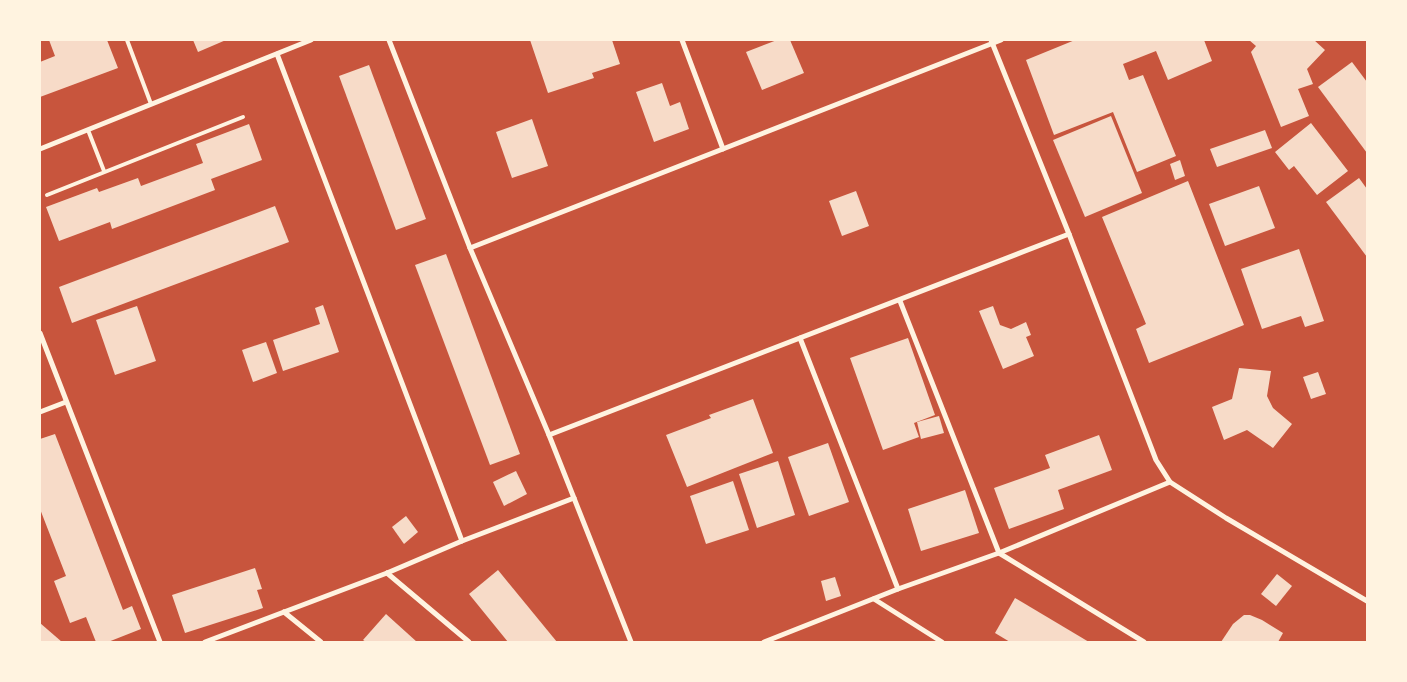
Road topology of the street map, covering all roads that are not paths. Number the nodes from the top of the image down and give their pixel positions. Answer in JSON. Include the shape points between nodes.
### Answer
{"nodes":[{"id":1,"x":127,"y":40,"type":"edge"},
{"id":2,"x":312,"y":40,"type":"edge"},
{"id":3,"x":389,"y":40,"type":"edge"},
{"id":4,"x":682,"y":40,"type":"edge"},
{"id":5,"x":1001,"y":40,"type":"edge"},
{"id":6,"x":992,"y":42,"type":"edge"},
{"id":7,"x":277,"y":54,"type":"junction"},
{"id":8,"x":151,"y":104,"type":"junction"},
{"id":9,"x":243,"y":117,"type":"dead end"},
{"id":10,"x":88,"y":130,"type":"junction"},
{"id":11,"x":723,"y":148,"type":"junction"},
{"id":12,"x":40,"y":149,"type":"edge"},
{"id":13,"x":104,"y":171,"type":"junction"},
{"id":14,"x":47,"y":195,"type":"dead end"},
{"id":15,"x":1069,"y":234,"type":"junction"},
{"id":16,"x":470,"y":248,"type":"junction"},
{"id":17,"x":900,"y":301,"type":"junction"},
{"id":18,"x":40,"y":333,"type":"edge"},
{"id":19,"x":800,"y":338,"type":"junction"},
{"id":20,"x":66,"y":402,"type":"junction"},
{"id":21,"x":40,"y":412,"type":"edge"},
{"id":22,"x":549,"y":435,"type":"junction"},
{"id":23,"x":1170,"y":482,"type":"junction"},
{"id":24,"x":574,"y":498,"type":"junction"},
{"id":25,"x":462,"y":541,"type":"junction"},
{"id":26,"x":998,"y":553,"type":"junction"},
{"id":27,"x":387,"y":573,"type":"junction"},
{"id":28,"x":898,"y":589,"type":"junction"},
{"id":29,"x":874,"y":599,"type":"junction"},
{"id":30,"x":1367,"y":601,"type":"edge"},
{"id":31,"x":284,"y":612,"type":"junction"},
{"id":32,"x":160,"y":642,"type":"edge"},
{"id":33,"x":205,"y":642,"type":"edge"},
{"id":34,"x":321,"y":642,"type":"edge"},
{"id":35,"x":469,"y":642,"type":"edge"},
{"id":36,"x":631,"y":642,"type":"edge"},
{"id":37,"x":764,"y":642,"type":"edge"},
{"id":38,"x":942,"y":642,"type":"edge"},
{"id":39,"x":1144,"y":642,"type":"edge"}],
"edges":[{"from":1,"to":8,"type":"lane"},
{"from":2,"to":7,"type":"street"},
{"from":3,"to":16,"type":"street"},
{"from":4,"to":11,"type":"street"},
{"from":5,"to":6,"type":"street"},
{"from":6,"to":11,"type":"street"},
{"from":6,"to":15,"type":"street"},
{"from":7,"to":8,"type":"street"},
{"from":7,"to":25,"type":"street"},
{"from":8,"to":10,"type":"street"},
{"from":9,"to":13,"type":"lane"},
{"from":10,"to":12,"type":"street"},
{"from":10,"to":13,"type":"lane"},
{"from":11,"to":16,"type":"street"},
{"from":13,"to":14,"type":"lane"},
{"from":15,"to":17,"type":"street"},
{"from":15,"to":23,"type":"street","via":[[1156,460]]},
{"from":16,"to":22,"type":"street"},
{"from":17,"to":19,"type":"street"},
{"from":17,"to":26,"type":"street"},
{"from":18,"to":20,"type":"street"},
{"from":19,"to":22,"type":"street"},
{"from":19,"to":28,"type":"street"},
{"from":20,"to":21,"type":"street"},
{"from":20,"to":32,"type":"street"},
{"from":22,"to":24,"type":"street"},
{"from":23,"to":26,"type":"street"},
{"from":23,"to":30,"type":"street"},
{"from":24,"to":25,"type":"street"},
{"from":24,"to":36,"type":"street"},
{"from":25,"to":27,"type":"street"},
{"from":26,"to":28,"type":"street"},
{"from":26,"to":39,"type":"street"},
{"from":27,"to":31,"type":"street"},
{"from":27,"to":35,"type":"street"},
{"from":28,"to":29,"type":"street"},
{"from":29,"to":37,"type":"street"},
{"from":29,"to":38,"type":"street"},
{"from":31,"to":33,"type":"street"},
{"from":31,"to":34,"type":"street"}]}
